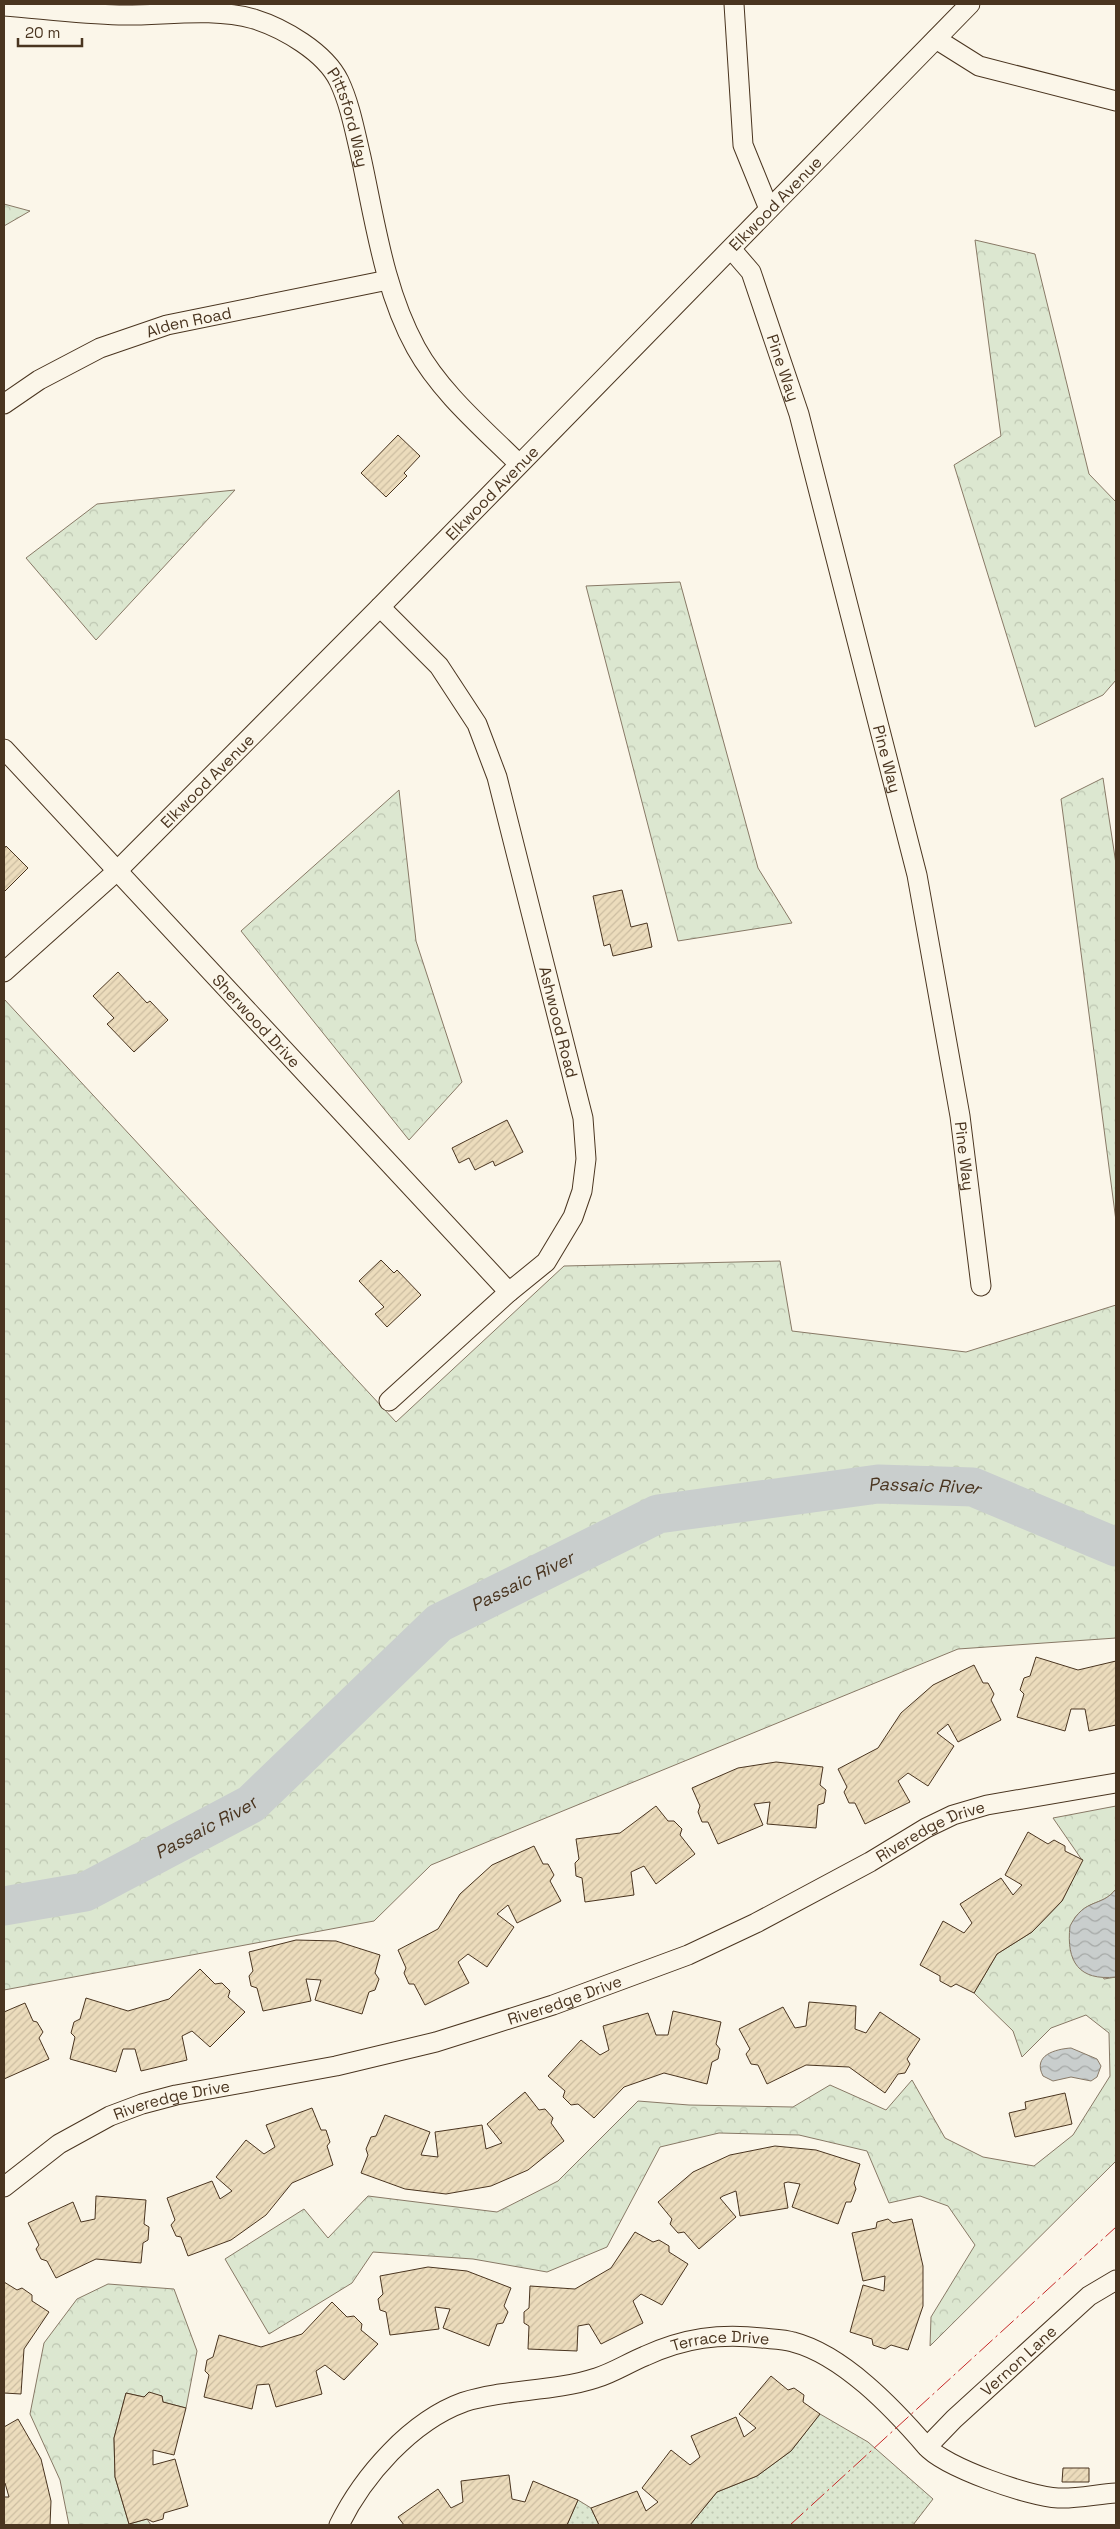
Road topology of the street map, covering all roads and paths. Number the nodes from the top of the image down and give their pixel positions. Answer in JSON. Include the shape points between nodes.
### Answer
{"nodes":[{"id":1,"x":734,"y":4,"type":"edge"},
{"id":2,"x":970,"y":4,"type":"edge"},
{"id":3,"x":4,"y":6,"type":"edge"},
{"id":4,"x":936,"y":39,"type":"junction"},
{"id":5,"x":1116,"y":101,"type":"edge"},
{"id":6,"x":770,"y":209,"type":"junction"},
{"id":7,"x":732,"y":250,"type":"junction"},
{"id":8,"x":388,"y":280,"type":"junction"},
{"id":9,"x":4,"y":404,"type":"edge"},
{"id":10,"x":519,"y":464,"type":"junction"},
{"id":11,"x":380,"y":607,"type":"junction"},
{"id":12,"x":4,"y":750,"type":"edge"},
{"id":13,"x":117,"y":871,"type":"junction"},
{"id":14,"x":4,"y":972,"type":"edge"},
{"id":15,"x":981,"y":1286,"type":"dead end"},
{"id":16,"x":509,"y":1292,"type":"junction"},
{"id":17,"x":389,"y":1401,"type":"dead end"},
{"id":18,"x":1116,"y":1783,"type":"edge"},
{"id":19,"x":4,"y":2187,"type":"edge"},
{"id":20,"x":1116,"y":2280,"type":"edge"},
{"id":21,"x":927,"y":2447,"type":"junction"},
{"id":22,"x":1116,"y":2493,"type":"edge"},
{"id":23,"x":339,"y":2525,"type":"edge"}],
"edges":[{"from":1,"to":6,"type":"street","via":[[743,145]]},
{"from":2,"to":4,"type":"street","name":"Elkwood Avenue"},
{"from":3,"to":8,"type":"street","name":"Pittsford Way","via":[[118,15],[216,13],[253,19],[305,44],[339,80],[353,124]]},
{"from":4,"to":5,"type":"street","via":[[979,66]]},
{"from":4,"to":6,"type":"street","name":"Elkwood Avenue"},
{"from":6,"to":7,"type":"street","name":"Elkwood Avenue"},
{"from":7,"to":10,"type":"street","name":"Elkwood Avenue"},
{"from":7,"to":15,"type":"street","name":"Pine Way","via":[[751,272],[799,414],[917,875],[960,1116]]},
{"from":8,"to":9,"type":"street","name":"Alden Road","via":[[167,325],[100,348],[38,380]]},
{"from":8,"to":10,"type":"street","name":"Pittsford Way","via":[[416,348],[434,374]]},
{"from":10,"to":11,"type":"street","name":"Elkwood Avenue"},
{"from":11,"to":13,"type":"street","name":"Elkwood Avenue"},
{"from":11,"to":16,"type":"street","name":"Ashwood Road","via":[[439,666],[477,724],[497,777],[583,1118],[586,1159],[582,1191],[573,1217],[546,1262]]},
{"from":12,"to":13,"type":"street","name":"Sherwood Drive"},
{"from":13,"to":14,"type":"street","name":"Elkwood Avenue"},
{"from":13,"to":16,"type":"street","name":"Sherwood Drive"},
{"from":16,"to":17,"type":"street","name":"Ashwood Road"},
{"from":18,"to":19,"type":"street","name":"Riveredge Drive","via":[[994,1803],[953,1815],[756,1923],[688,1955],[553,2005],[436,2042],[336,2066],[176,2095],[134,2107],[110,2116],[59,2144]]},
{"from":20,"to":21,"type":"street","name":"Vernon Lane","via":[[1089,2296]]},
{"from":21,"to":22,"type":"street","name":"Terrace Drive","via":[[975,2474],[1030,2492],[1058,2498]]},
{"from":21,"to":23,"type":"street","name":"Terrace Drive","via":[[858,2379],[813,2350],[793,2342],[740,2335],[710,2336],[685,2340],[606,2375],[569,2387],[460,2404],[432,2419],[387,2456],[364,2482]]}]}
